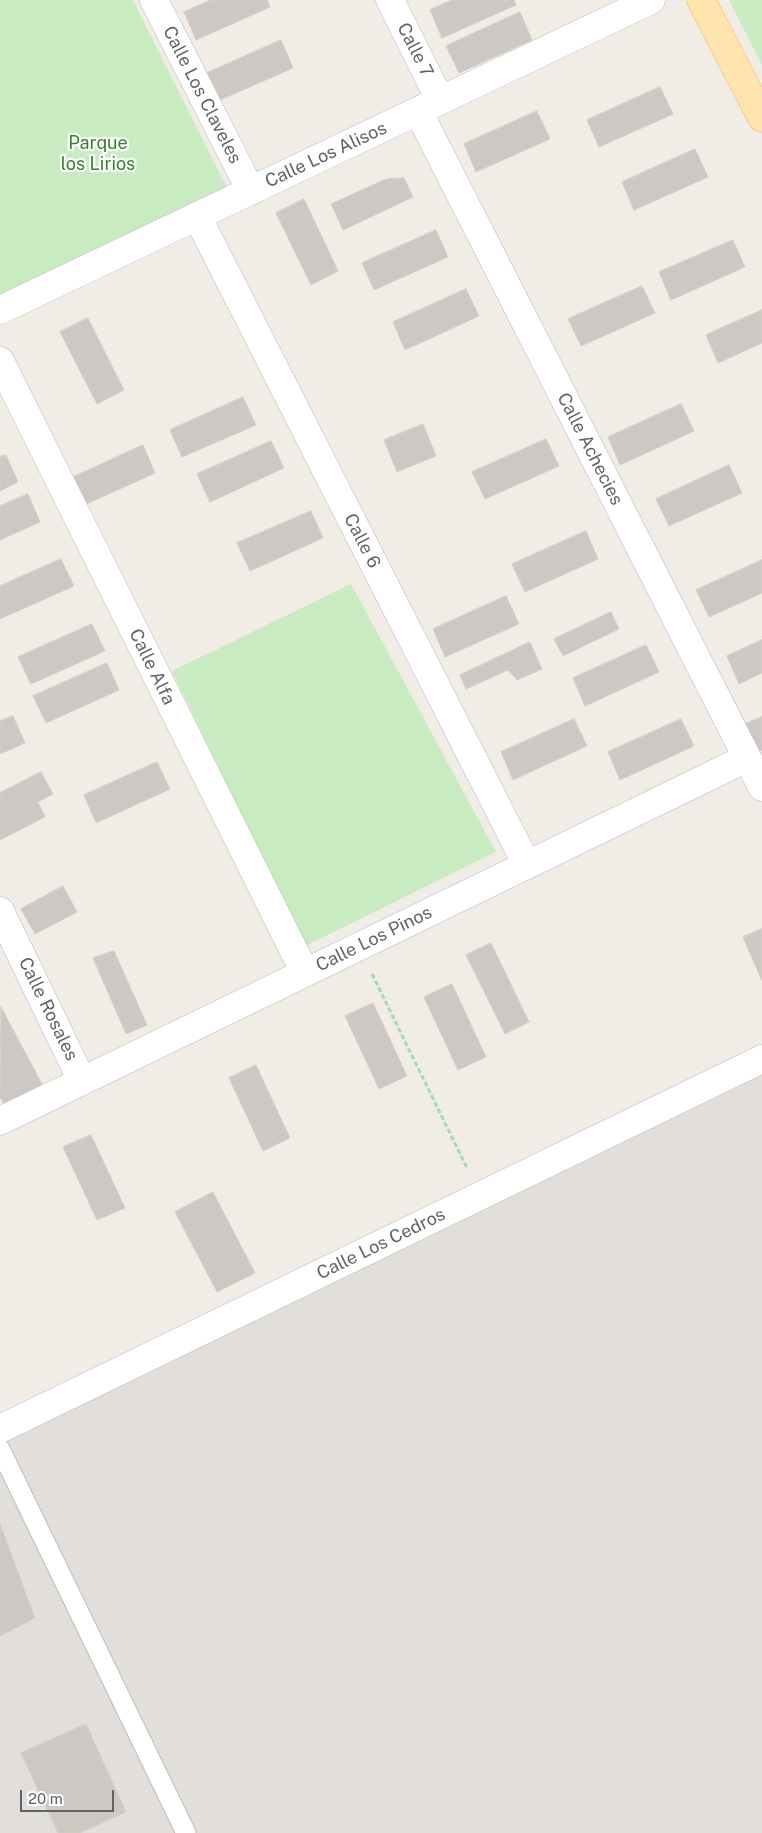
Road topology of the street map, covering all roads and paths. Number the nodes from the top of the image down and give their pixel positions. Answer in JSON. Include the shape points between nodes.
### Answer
{"nodes":[{"id":1,"x":154,"y":0,"type":"edge"},
{"id":2,"x":390,"y":0,"type":"edge"},
{"id":3,"x":651,"y":0,"type":"edge"},
{"id":4,"x":701,"y":0,"type":"edge"},
{"id":5,"x":429,"y":106,"type":"junction"},
{"id":6,"x":762,"y":118,"type":"edge"},
{"id":7,"x":251,"y":191,"type":"junction"},
{"id":8,"x":197,"y":216,"type":"junction"},
{"id":9,"x":0,"y":310,"type":"edge"},
{"id":10,"x":0,"y":361,"type":"edge"},
{"id":11,"x":747,"y":758,"type":"junction"},
{"id":12,"x":762,"y":787,"type":"edge"},
{"id":13,"x":527,"y":865,"type":"junction"},
{"id":14,"x":0,"y":911,"type":"edge"},
{"id":15,"x":358,"y":947,"type":"junction"},
{"id":16,"x":305,"y":973,"type":"junction"},
{"id":17,"x":762,"y":1059,"type":"edge"},
{"id":18,"x":82,"y":1081,"type":"junction"},
{"id":19,"x":0,"y":1121,"type":"edge"},
{"id":20,"x":481,"y":1196,"type":"junction"},
{"id":21,"x":0,"y":1429,"type":"edge"},
{"id":22,"x":0,"y":1449,"type":"edge"},
{"id":23,"x":186,"y":1833,"type":"edge"}],
"edges":[{"from":1,"to":7,"type":"street","name":"Calle Los Claveles"},
{"from":2,"to":5,"type":"street","name":"Calle 7"},
{"from":3,"to":5,"type":"street","name":"Calle Los Alisos"},
{"from":4,"to":6,"type":"main road"},
{"from":5,"to":7,"type":"street","name":"Calle Los Alisos"},
{"from":5,"to":11,"type":"street","name":"Calle Achecies"},
{"from":7,"to":8,"type":"street","name":"Calle Los Alisos"},
{"from":8,"to":9,"type":"street","name":"Calle Los Alisos"},
{"from":8,"to":13,"type":"street","name":"Calle 6"},
{"from":10,"to":16,"type":"street","name":"Calle Alfa"},
{"from":11,"to":12,"type":"street","name":"Calle Achecies"},
{"from":11,"to":13,"type":"street","name":"Calle Los Pinos"},
{"from":13,"to":15,"type":"street","name":"Calle Los Pinos"},
{"from":14,"to":18,"type":"street","name":"Calle Rosales"},
{"from":15,"to":16,"type":"street","name":"Calle Los Pinos"},
{"from":15,"to":20,"type":"path"},
{"from":16,"to":18,"type":"street","name":"Calle Los Pinos"},
{"from":17,"to":20,"type":"street","name":"Calle Los Cedros"},
{"from":18,"to":19,"type":"street","name":"Calle Los Pinos"},
{"from":20,"to":21,"type":"street","name":"Calle Los Cedros"},
{"from":22,"to":23,"type":"lane"}]}
